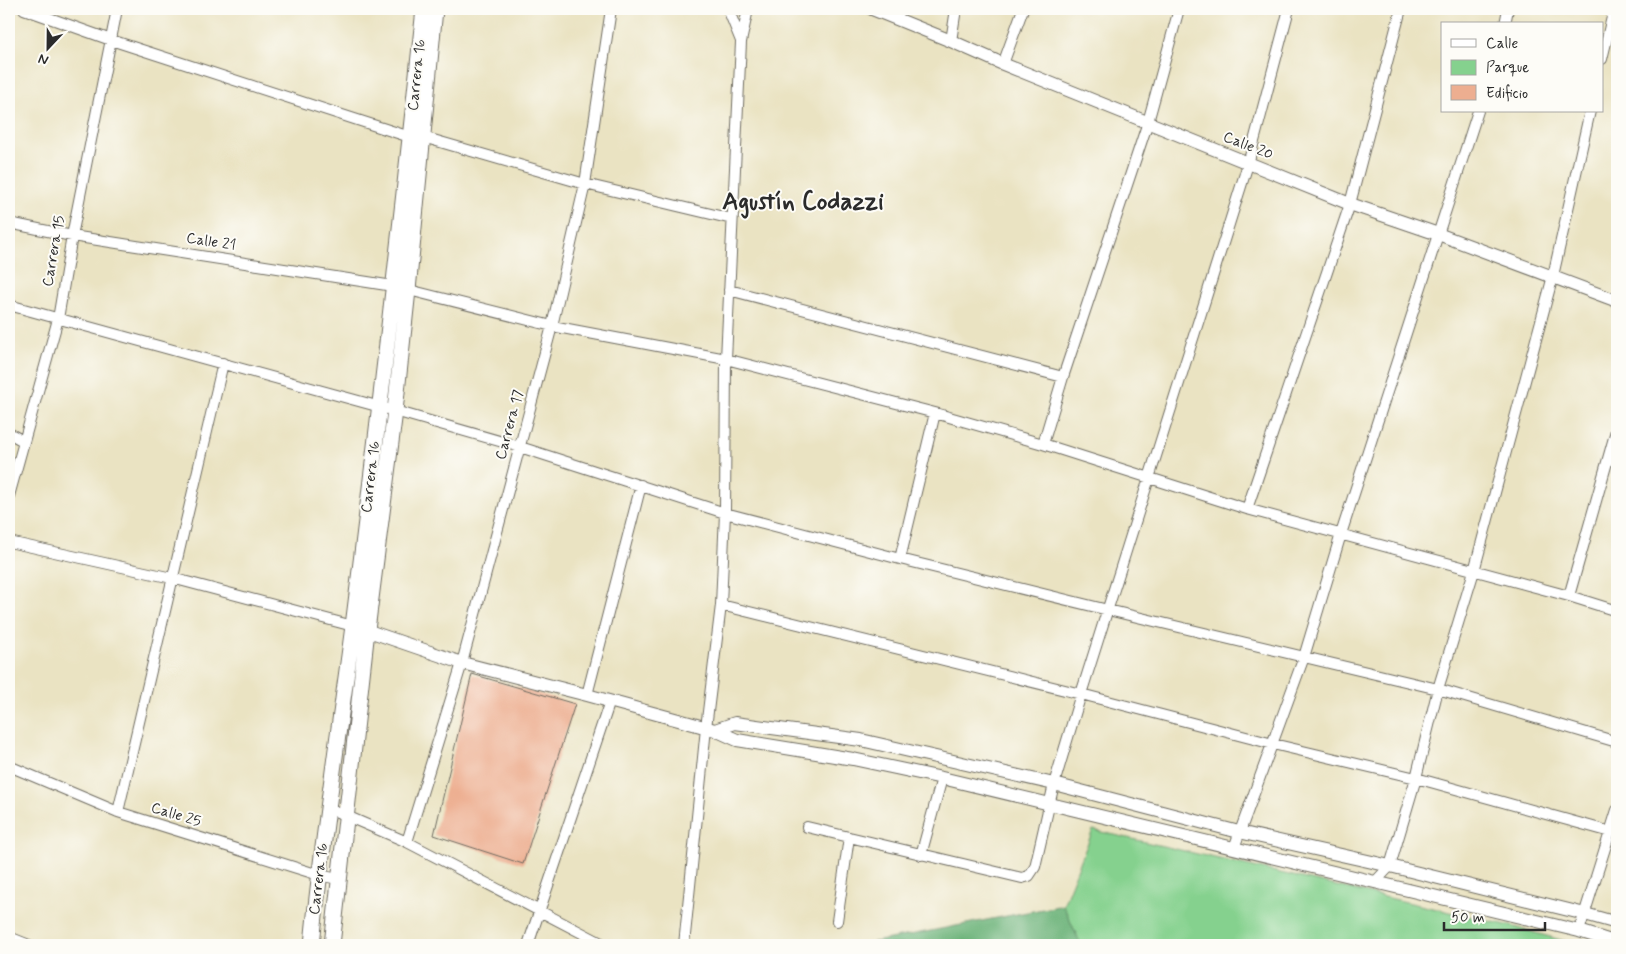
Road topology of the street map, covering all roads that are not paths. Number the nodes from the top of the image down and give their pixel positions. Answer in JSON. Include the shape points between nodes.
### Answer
{"nodes":[{"id":1,"x":24,"y":9,"type":"edge"},
{"id":2,"x":117,"y":9,"type":"edge"},
{"id":3,"x":424,"y":9,"type":"edge"},
{"id":4,"x":436,"y":9,"type":"edge"},
{"id":5,"x":611,"y":9,"type":"edge"},
{"id":6,"x":728,"y":9,"type":"edge"},
{"id":7,"x":748,"y":9,"type":"edge"},
{"id":8,"x":872,"y":9,"type":"edge"},
{"id":9,"x":956,"y":9,"type":"edge"},
{"id":10,"x":1023,"y":9,"type":"edge"},
{"id":11,"x":1179,"y":9,"type":"edge"},
{"id":12,"x":1289,"y":9,"type":"edge"},
{"id":13,"x":1401,"y":9,"type":"edge"},
{"id":14,"x":1508,"y":9,"type":"edge"},
{"id":15,"x":1614,"y":9,"type":"edge"},
{"id":16,"x":1505,"y":22,"type":"edge"},
{"id":17,"x":111,"y":40,"type":"junction"},
{"id":18,"x":951,"y":40,"type":"junction"},
{"id":19,"x":741,"y":42,"type":"junction"},
{"id":20,"x":1604,"y":51,"type":"edge"},
{"id":21,"x":1003,"y":64,"type":"junction"},
{"id":22,"x":1478,"y":112,"type":"edge"},
{"id":23,"x":1590,"y":112,"type":"edge"},
{"id":24,"x":1148,"y":122,"type":"junction"},
{"id":25,"x":417,"y":137,"type":"junction"},
{"id":26,"x":1248,"y":164,"type":"junction"},
{"id":27,"x":585,"y":184,"type":"junction"},
{"id":28,"x":1350,"y":204,"type":"junction"},
{"id":29,"x":732,"y":219,"type":"junction"},
{"id":30,"x":9,"y":223,"type":"edge"},
{"id":31,"x":1438,"y":234,"type":"junction"},
{"id":32,"x":72,"y":236,"type":"junction"},
{"id":33,"x":1554,"y":276,"type":"junction"},
{"id":34,"x":393,"y":286,"type":"junction"},
{"id":35,"x":408,"y":290,"type":"junction"},
{"id":36,"x":729,"y":290,"type":"junction"},
{"id":37,"x":1617,"y":301,"type":"edge"},
{"id":38,"x":9,"y":305,"type":"edge"},
{"id":39,"x":58,"y":318,"type":"junction"},
{"id":40,"x":552,"y":326,"type":"junction"},
{"id":41,"x":726,"y":359,"type":"junction"},
{"id":42,"x":223,"y":363,"type":"junction"},
{"id":43,"x":1063,"y":377,"type":"junction"},
{"id":44,"x":387,"y":409,"type":"junction"},
{"id":45,"x":935,"y":413,"type":"junction"},
{"id":46,"x":1617,"y":427,"type":"edge"},
{"id":47,"x":9,"y":433,"type":"edge"},
{"id":48,"x":24,"y":441,"type":"junction"},
{"id":49,"x":1043,"y":444,"type":"junction"},
{"id":50,"x":520,"y":447,"type":"junction"},
{"id":51,"x":1149,"y":478,"type":"junction"},
{"id":52,"x":641,"y":485,"type":"junction"},
{"id":53,"x":9,"y":496,"type":"edge"},
{"id":54,"x":1247,"y":509,"type":"junction"},
{"id":55,"x":725,"y":513,"type":"junction"},
{"id":56,"x":1341,"y":534,"type":"junction"},
{"id":57,"x":9,"y":542,"type":"edge"},
{"id":58,"x":900,"y":559,"type":"junction"},
{"id":59,"x":1474,"y":571,"type":"junction"},
{"id":60,"x":172,"y":578,"type":"junction"},
{"id":61,"x":1569,"y":596,"type":"junction"},
{"id":62,"x":721,"y":605,"type":"junction"},
{"id":63,"x":1108,"y":610,"type":"junction"},
{"id":64,"x":1617,"y":611,"type":"edge"},
{"id":65,"x":360,"y":628,"type":"junction"},
{"id":66,"x":1304,"y":657,"type":"junction"},
{"id":67,"x":462,"y":663,"type":"junction"},
{"id":68,"x":1438,"y":689,"type":"junction"},
{"id":69,"x":1081,"y":694,"type":"junction"},
{"id":70,"x":587,"y":695,"type":"junction"},
{"id":71,"x":610,"y":701,"type":"junction"},
{"id":72,"x":711,"y":729,"type":"junction"},
{"id":73,"x":1617,"y":742,"type":"edge"},
{"id":74,"x":1272,"y":744,"type":"junction"},
{"id":75,"x":9,"y":766,"type":"edge"},
{"id":76,"x":942,"y":778,"type":"junction"},
{"id":77,"x":1416,"y":778,"type":"junction"},
{"id":78,"x":1054,"y":784,"type":"junction"},
{"id":79,"x":1051,"y":804,"type":"junction"},
{"id":80,"x":328,"y":808,"type":"junction"},
{"id":81,"x":1617,"y":810,"type":"edge"},
{"id":82,"x":118,"y":812,"type":"junction"},
{"id":83,"x":345,"y":815,"type":"junction"},
{"id":84,"x":807,"y":827,"type":"dead end"},
{"id":85,"x":1238,"y":832,"type":"junction"},
{"id":86,"x":1610,"y":832,"type":"junction"},
{"id":87,"x":849,"y":837,"type":"junction"},
{"id":88,"x":407,"y":842,"type":"junction"},
{"id":89,"x":1234,"y":848,"type":"junction"},
{"id":90,"x":921,"y":855,"type":"junction"},
{"id":91,"x":1390,"y":866,"type":"junction"},
{"id":92,"x":319,"y":875,"type":"junction"},
{"id":93,"x":338,"y":880,"type":"junction"},
{"id":94,"x":1375,"y":882,"type":"junction"},
{"id":95,"x":539,"y":912,"type":"junction"},
{"id":96,"x":1586,"y":914,"type":"junction"},
{"id":97,"x":837,"y":921,"type":"dead end"},
{"id":98,"x":1617,"y":924,"type":"edge"},
{"id":99,"x":1579,"y":931,"type":"junction"},
{"id":100,"x":9,"y":937,"type":"edge"},
{"id":101,"x":1617,"y":943,"type":"edge"},
{"id":102,"x":29,"y":945,"type":"edge"},
{"id":103,"x":312,"y":945,"type":"edge"},
{"id":104,"x":332,"y":945,"type":"edge"},
{"id":105,"x":528,"y":945,"type":"edge"},
{"id":106,"x":605,"y":945,"type":"edge"},
{"id":107,"x":684,"y":945,"type":"edge"}],
"edges":[{"from":1,"to":17,"type":"street"},
{"from":2,"to":17,"type":"street","name":"Carrera 15"},
{"from":3,"to":25,"type":"main road","name":"Carrera 16"},
{"from":4,"to":25,"type":"main road","name":"Carrera 16"},
{"from":5,"to":27,"type":"street","name":"Carrera 17"},
{"from":6,"to":19,"type":"street"},
{"from":7,"to":19,"type":"street"},
{"from":8,"to":18,"type":"street","name":"Calle 20"},
{"from":9,"to":18,"type":"street"},
{"from":10,"to":21,"type":"street"},
{"from":11,"to":24,"type":"street"},
{"from":12,"to":26,"type":"street"},
{"from":13,"to":28,"type":"street"},
{"from":14,"to":16,"type":"street"},
{"from":15,"to":20,"type":"street"},
{"from":17,"to":25,"type":"street"},
{"from":17,"to":32,"type":"street","name":"Carrera 15"},
{"from":18,"to":21,"type":"street","name":"Calle 20"},
{"from":19,"to":29,"type":"street"},
{"from":21,"to":24,"type":"street","name":"Calle 20"},
{"from":22,"to":31,"type":"street"},
{"from":23,"to":33,"type":"street"},
{"from":24,"to":26,"type":"street","name":"Calle 20"},
{"from":24,"to":43,"type":"street"},
{"from":25,"to":27,"type":"street"},
{"from":25,"to":34,"type":"main road","name":"Carrera 16"},
{"from":25,"to":35,"type":"main road","name":"Carrera 16"},
{"from":26,"to":28,"type":"street","name":"Calle 20"},
{"from":26,"to":51,"type":"street"},
{"from":27,"to":29,"type":"street"},
{"from":27,"to":40,"type":"street","name":"Carrera 17"},
{"from":28,"to":31,"type":"street","name":"Calle 20"},
{"from":28,"to":54,"type":"street"},
{"from":29,"to":36,"type":"street"},
{"from":30,"to":32,"type":"street","name":"Calle 21"},
{"from":31,"to":33,"type":"street","name":"Calle 20"},
{"from":31,"to":56,"type":"street"},
{"from":32,"to":34,"type":"street","name":"Calle 21"},
{"from":32,"to":39,"type":"street","name":"Carrera 15"},
{"from":33,"to":37,"type":"street","name":"Calle 20"},
{"from":33,"to":59,"type":"street"},
{"from":34,"to":35,"type":"street","name":"Calle 21"},
{"from":34,"to":44,"type":"main road","name":"Carrera 16"},
{"from":35,"to":40,"type":"street","name":"Calle 21"},
{"from":35,"to":44,"type":"main road","name":"Carrera 16"},
{"from":36,"to":41,"type":"street"},
{"from":36,"to":43,"type":"street"},
{"from":38,"to":39,"type":"street"},
{"from":39,"to":42,"type":"street"},
{"from":39,"to":48,"type":"street","name":"Carrera 15"},
{"from":40,"to":41,"type":"street","name":"Calle 21"},
{"from":40,"to":50,"type":"street","name":"Carrera 17"},
{"from":41,"to":45,"type":"street","name":"Calle 21"},
{"from":41,"to":55,"type":"street"},
{"from":42,"to":44,"type":"street"},
{"from":42,"to":60,"type":"street"},
{"from":43,"to":49,"type":"street"},
{"from":44,"to":50,"type":"street"},
{"from":44,"to":65,"type":"main road","name":"Carrera 16"},
{"from":45,"to":49,"type":"street","name":"Calle 21"},
{"from":45,"to":58,"type":"street"},
{"from":46,"to":61,"type":"street"},
{"from":47,"to":48,"type":"street"},
{"from":48,"to":53,"type":"street","name":"Carrera 15"},
{"from":49,"to":51,"type":"street","name":"Calle 21"},
{"from":50,"to":52,"type":"street"},
{"from":50,"to":67,"type":"street","name":"Carrera 17"},
{"from":51,"to":54,"type":"street","name":"Calle 21"},
{"from":51,"to":63,"type":"street"},
{"from":52,"to":55,"type":"street"},
{"from":52,"to":70,"type":"street"},
{"from":54,"to":56,"type":"street","name":"Calle 21"},
{"from":55,"to":58,"type":"street"},
{"from":55,"to":62,"type":"street"},
{"from":56,"to":59,"type":"street","name":"Calle 21"},
{"from":56,"to":66,"type":"street"},
{"from":57,"to":60,"type":"street"},
{"from":58,"to":63,"type":"street"},
{"from":59,"to":61,"type":"street","name":"Calle 21"},
{"from":59,"to":68,"type":"street"},
{"from":60,"to":65,"type":"street"},
{"from":60,"to":82,"type":"street"},
{"from":61,"to":64,"type":"street","name":"Calle 21"},
{"from":62,"to":69,"type":"street"},
{"from":62,"to":72,"type":"street"},
{"from":63,"to":66,"type":"street"},
{"from":63,"to":69,"type":"street"},
{"from":65,"to":67,"type":"street"},
{"from":65,"to":80,"type":"main road","name":"Carrera 16"},
{"from":65,"to":83,"type":"main road","name":"Carrera 16"},
{"from":66,"to":68,"type":"street"},
{"from":66,"to":74,"type":"street"},
{"from":67,"to":70,"type":"street"},
{"from":67,"to":88,"type":"street","name":"Carrera 17"},
{"from":68,"to":73,"type":"street"},
{"from":68,"to":77,"type":"street"},
{"from":69,"to":74,"type":"street"},
{"from":69,"to":78,"type":"street"},
{"from":70,"to":71,"type":"street"},
{"from":71,"to":72,"type":"street"},
{"from":71,"to":95,"type":"street"},
{"from":72,"to":76,"type":"street","via":[[737,740]]},
{"from":72,"to":78,"type":"street","via":[[735,723],[862,740]]},
{"from":72,"to":107,"type":"street"},
{"from":74,"to":77,"type":"street"},
{"from":74,"to":85,"type":"street"},
{"from":75,"to":82,"type":"street","name":"Calle 25"},
{"from":76,"to":79,"type":"street"},
{"from":76,"to":90,"type":"street"},
{"from":77,"to":86,"type":"street"},
{"from":77,"to":91,"type":"street"},
{"from":78,"to":79,"type":"street"},
{"from":78,"to":85,"type":"street"},
{"from":79,"to":89,"type":"street"},
{"from":79,"to":90,"type":"street","via":[[1035,867],[1029,876],[1022,878]]},
{"from":80,"to":83,"type":"street"},
{"from":80,"to":92,"type":"main road","name":"Carrera 16"},
{"from":81,"to":86,"type":"street"},
{"from":82,"to":92,"type":"street","name":"Calle 25"},
{"from":83,"to":88,"type":"street"},
{"from":83,"to":93,"type":"main road","name":"Carrera 16"},
{"from":84,"to":87,"type":"street"},
{"from":85,"to":89,"type":"street"},
{"from":85,"to":91,"type":"street"},
{"from":86,"to":96,"type":"street"},
{"from":87,"to":90,"type":"street"},
{"from":87,"to":97,"type":"street"},
{"from":88,"to":95,"type":"street"},
{"from":89,"to":94,"type":"street"},
{"from":91,"to":94,"type":"street"},
{"from":91,"to":96,"type":"street"},
{"from":92,"to":93,"type":"street","name":"Calle 25"},
{"from":92,"to":103,"type":"main road","name":"Carrera 16"},
{"from":93,"to":104,"type":"main road","name":"Carrera 16"},
{"from":94,"to":99,"type":"street"},
{"from":95,"to":105,"type":"street"},
{"from":95,"to":106,"type":"street"},
{"from":96,"to":98,"type":"street"},
{"from":96,"to":99,"type":"street"},
{"from":99,"to":101,"type":"street"},
{"from":100,"to":102,"type":"street"}]}
